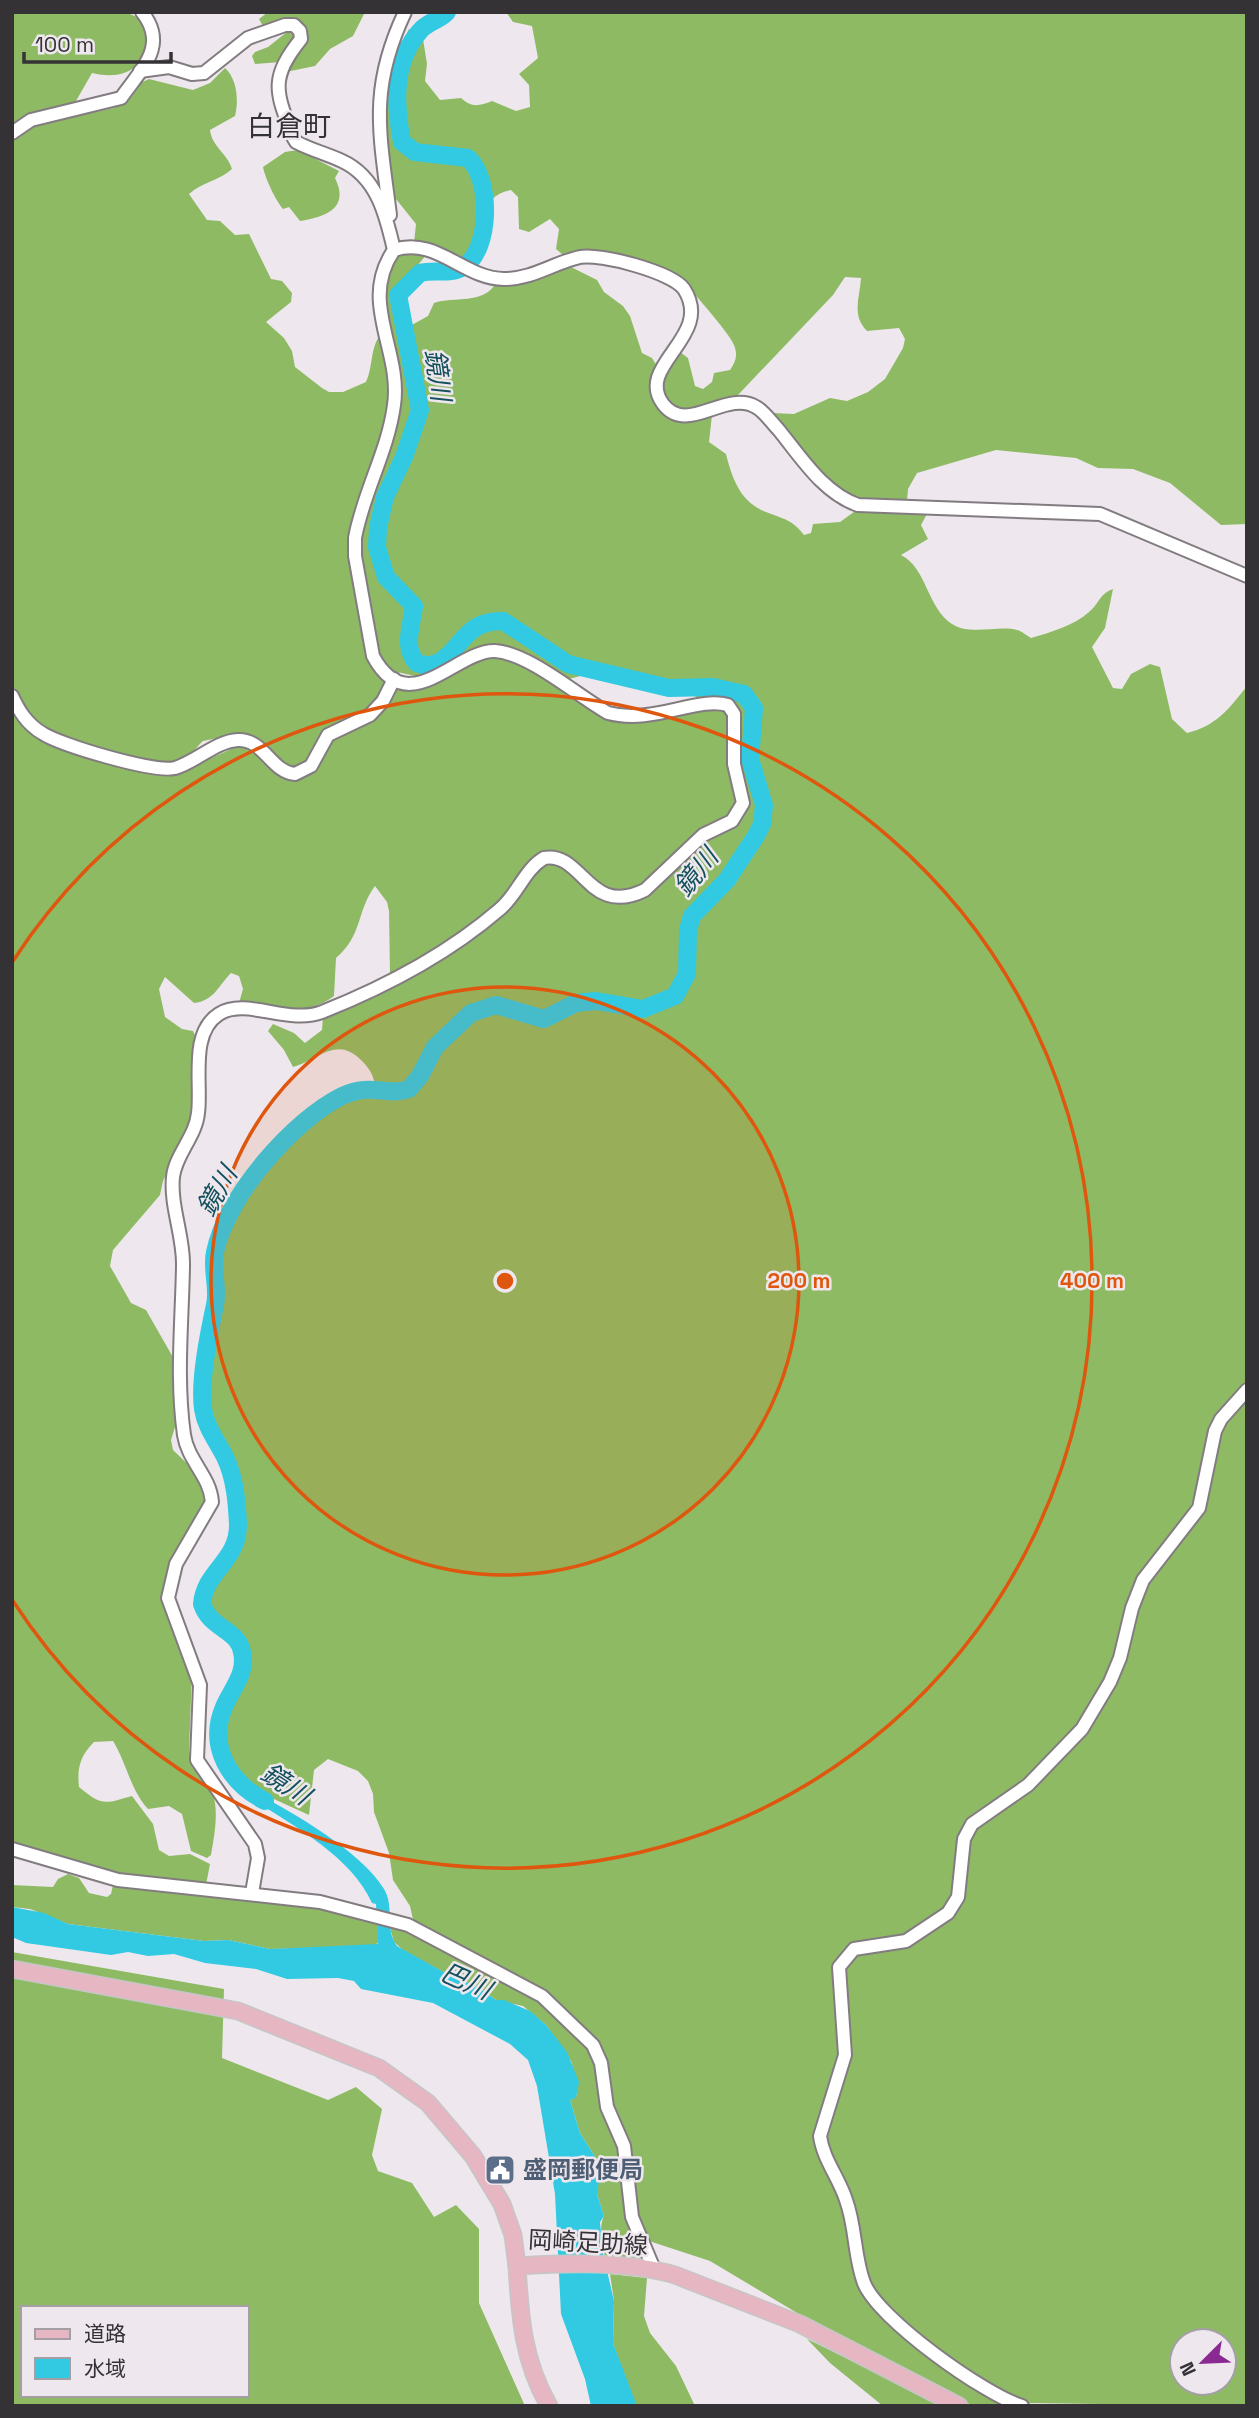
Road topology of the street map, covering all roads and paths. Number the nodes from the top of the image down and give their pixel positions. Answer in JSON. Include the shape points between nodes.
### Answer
{"nodes":[{"id":1,"x":142,"y":12,"type":"edge"},
{"id":2,"x":405,"y":12,"type":"edge"},
{"id":3,"x":140,"y":71,"type":"junction"},
{"id":4,"x":12,"y":133,"type":"edge"},
{"id":5,"x":394,"y":250,"type":"junction"},
{"id":6,"x":1247,"y":576,"type":"edge"},
{"id":7,"x":394,"y":679,"type":"junction"},
{"id":8,"x":12,"y":696,"type":"edge"},
{"id":9,"x":1247,"y":1390,"type":"edge"},
{"id":10,"x":12,"y":1849,"type":"edge"},
{"id":11,"x":252,"y":1894,"type":"junction"},
{"id":12,"x":12,"y":1969,"type":"edge"},
{"id":13,"x":524,"y":2266,"type":"junction"},
{"id":14,"x":654,"y":2269,"type":"junction"},
{"id":15,"x":549,"y":2406,"type":"edge"},
{"id":16,"x":959,"y":2406,"type":"edge"},
{"id":17,"x":1022,"y":2406,"type":"edge"}],
"edges":[{"from":1,"to":3,"type":"street","via":[[155,38]]},
{"from":2,"to":5,"type":"street","via":[[394,35],[377,117]]},
{"from":3,"to":4,"type":"street","via":[[121,98],[31,120]]},
{"from":3,"to":5,"type":"street","via":[[169,67],[192,75],[204,73],[248,38],[294,25],[301,39],[282,66],[276,89],[293,137],[370,181]]},
{"from":5,"to":6,"type":"street","via":[[426,248],[490,277],[528,277],[591,256],[673,278],[686,292],[690,325],[656,384],[661,402],[681,416],[736,401],[755,406],[824,484],[847,501],[1100,514]]},
{"from":5,"to":7,"type":"street","via":[[380,275],[378,294],[395,388],[394,406],[358,525],[355,556],[373,656]]},
{"from":7,"to":8,"type":"street","via":[[370,715],[328,735],[311,766],[295,774],[279,769],[257,745],[238,740],[175,768],[145,767],[43,734],[25,718]]},
{"from":7,"to":11,"type":"street","via":[[428,681],[475,655],[494,651],[513,655],[622,717],[647,717],[713,703],[728,705],[735,723],[734,764],[743,803],[732,821],[703,835],[636,894],[608,897],[562,859],[544,858],[510,900],[475,931],[386,982],[307,1016],[234,1008],[218,1014],[204,1031],[198,1116],[173,1175],[184,1264],[178,1356],[184,1436],[192,1460],[207,1480],[212,1502],[176,1564],[168,1598],[200,1685],[197,1760],[255,1843],[258,1858]]},
{"from":9,"to":17,"type":"street","via":[[1215,1431],[1199,1508],[1143,1580],[1120,1658],[1082,1730],[1028,1785],[972,1824],[964,1839],[958,1897],[948,1913],[906,1941],[854,1949],[839,1967],[845,2055],[820,2136],[846,2199],[864,2286],[944,2363]]},
{"from":10,"to":11,"type":"street","via":[[118,1880]]},
{"from":11,"to":14,"type":"street","via":[[320,1902],[398,1922],[542,1996],[593,2045],[601,2063],[607,2107],[624,2146],[632,2217]]},
{"from":12,"to":13,"type":"main road","name":"岡崎足助線","via":[[237,2011],[379,2068],[428,2104],[473,2156],[502,2204]]},
{"from":13,"to":14,"type":"main road","name":"岡崎足助線"},
{"from":13,"to":15,"type":"main road","via":[[521,2328],[534,2379]]},
{"from":14,"to":16,"type":"main road","name":"岡崎足助線","via":[[800,2324]]}]}
